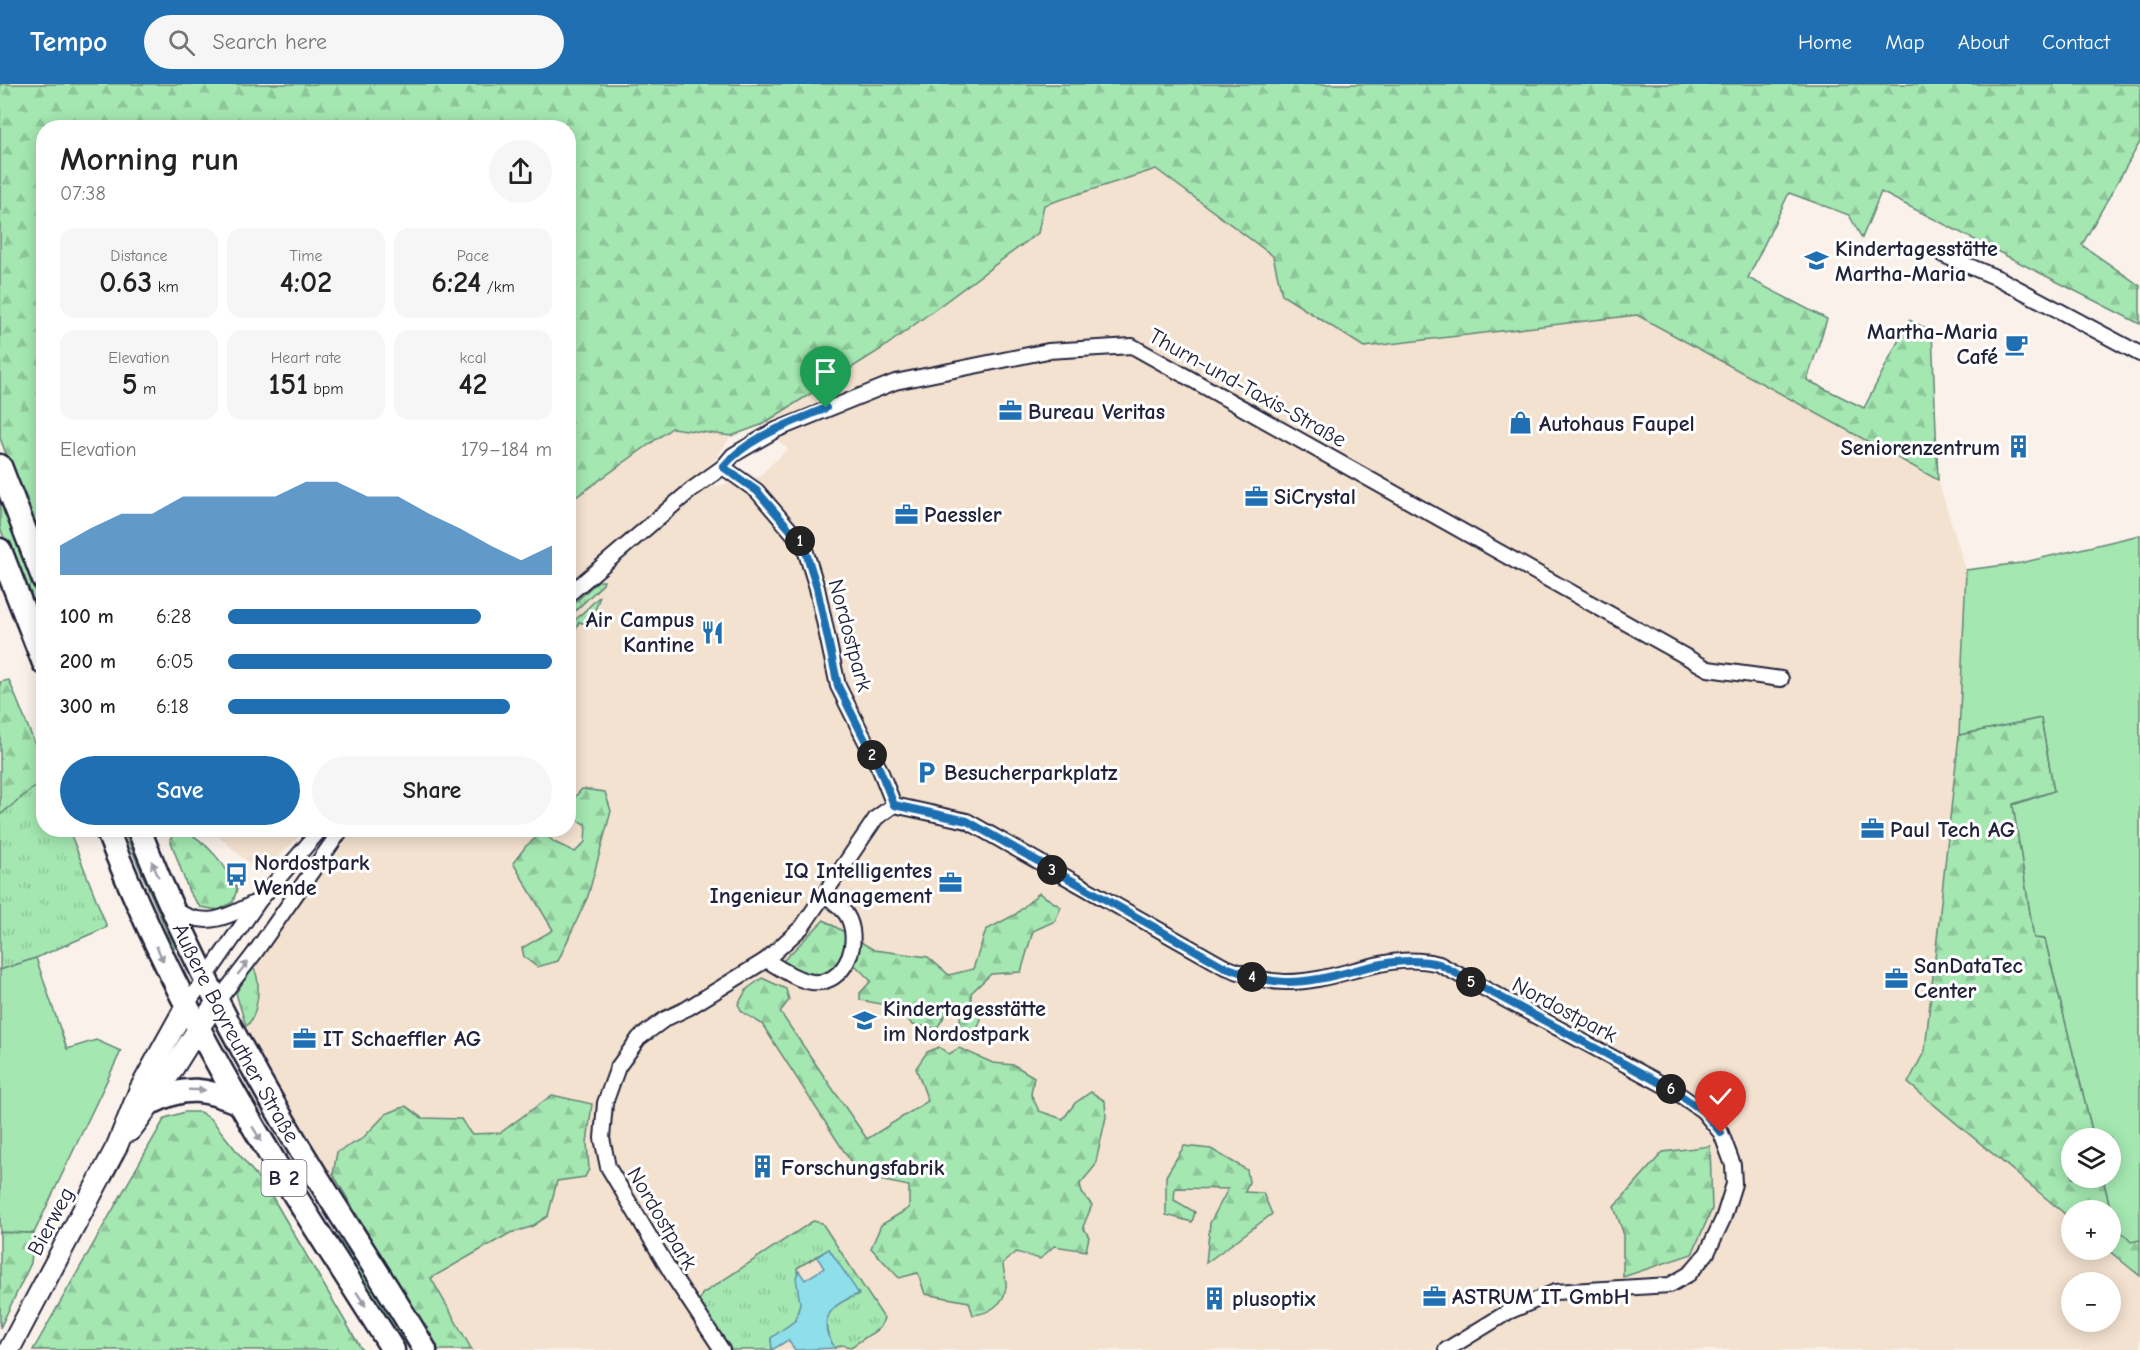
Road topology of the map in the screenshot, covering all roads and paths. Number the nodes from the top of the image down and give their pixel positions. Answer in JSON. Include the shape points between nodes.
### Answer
{"nodes":[{"id":1,"x":1942,"y":255,"type":"dead end"},
{"id":2,"x":2140,"y":354,"type":"edge"},
{"id":3,"x":0,"y":466,"type":"edge"},
{"id":4,"x":723,"y":467,"type":"junction"},
{"id":5,"x":0,"y":550,"type":"edge"},
{"id":6,"x":36,"y":559,"type":"edge"},
{"id":7,"x":576,"y":588,"type":"edge"},
{"id":8,"x":36,"y":642,"type":"edge"},
{"id":9,"x":1780,"y":679,"type":"dead end"},
{"id":10,"x":894,"y":805,"type":"junction"},
{"id":11,"x":110,"y":837,"type":"edge"},
{"id":12,"x":142,"y":837,"type":"edge"},
{"id":13,"x":314,"y":837,"type":"edge"},
{"id":14,"x":336,"y":837,"type":"edge"},
{"id":15,"x":826,"y":895,"type":"junction"},
{"id":16,"x":259,"y":901,"type":"junction"},
{"id":17,"x":171,"y":907,"type":"junction"},
{"id":18,"x":766,"y":960,"type":"junction"},
{"id":19,"x":204,"y":977,"type":"junction"},
{"id":20,"x":217,"y":1002,"type":"junction"},
{"id":21,"x":186,"y":1006,"type":"junction"},
{"id":22,"x":197,"y":1028,"type":"junction"},
{"id":23,"x":155,"y":1101,"type":"junction"},
{"id":24,"x":239,"y":1103,"type":"junction"},
{"id":25,"x":117,"y":1146,"type":"junction"},
{"id":26,"x":9,"y":1350,"type":"edge"},
{"id":27,"x":393,"y":1350,"type":"edge"},
{"id":28,"x":425,"y":1350,"type":"edge"},
{"id":29,"x":722,"y":1350,"type":"edge"},
{"id":30,"x":1446,"y":1350,"type":"edge"}],
"edges":[{"from":1,"to":2,"type":"street","via":[[2000,279]]},
{"from":3,"to":6,"type":"main road"},
{"from":4,"to":7,"type":"street","name":"Thurn-und-Taxis-Straße"},
{"from":4,"to":9,"type":"street","name":"Thurn-und-Taxis-Straße","via":[[733,455],[776,430],[895,382],[1048,351],[1132,346],[1708,669]]},
{"from":4,"to":10,"type":"street","name":"Nordostpark","via":[[757,491],[804,546],[838,686]]},
{"from":5,"to":8,"type":"main road"},
{"from":10,"to":15,"type":"street","name":"Nordostpark","via":[[876,818]]},
{"from":10,"to":30,"type":"street","name":"Nordostpark","via":[[967,821],[1223,966],[1262,980],[1297,981],[1405,959],[1439,964],[1673,1090],[1703,1111],[1721,1133],[1733,1165],[1734,1184],[1707,1253],[1689,1274],[1670,1286],[1555,1292],[1508,1312]]},
{"from":11,"to":21,"type":"main road","name":"Äußere Bayreuther Straße","number":"B 2","one_way":true},
{"from":17,"to":12,"type":"main road","name":"Äußere Bayreuther Straße","number":"B 2","one_way":true},
{"from":13,"to":16,"type":"street"},
{"from":20,"to":14,"type":"street","one_way":true},
{"from":15,"to":18,"type":"street","name":"Nordostpark","via":[[802,927]]},
{"from":15,"to":18,"type":"street","via":[[847,915],[854,939],[850,959],[835,976],[813,982]]},
{"from":16,"to":17,"type":"street","via":[[216,921],[183,914]]},
{"from":16,"to":19,"type":"street"},
{"from":17,"to":19,"type":"main road","name":"Äußere Bayreuther Straße","number":"B 2"},
{"from":18,"to":29,"type":"street","name":"Nordostpark","via":[[639,1038],[618,1067],[605,1103],[602,1138],[608,1167]]},
{"from":19,"to":20,"type":"main road","name":"Äußere Bayreuther Straße","number":"B 2"},
{"from":19,"to":21,"type":"street","name":"Bierweg"},
{"from":20,"to":22,"type":"main road","name":"Bierweg"},
{"from":20,"to":28,"type":"main road","name":"Äußere Bayreuther Straße","number":"B 2","via":[[285,1125]]},
{"from":21,"to":22,"type":"main road","name":"Äußere Bayreuther Straße","number":"B 2"},
{"from":21,"to":25,"type":"main road","name":"Bierweg","via":[[140,1089]]},
{"from":22,"to":23,"type":"main road","name":"Bierweg"},
{"from":22,"to":24,"type":"main road","name":"Äußere Bayreuther Straße","number":"B 2"},
{"from":23,"to":24,"type":"main road","one_way":true,"via":[[198,1089]]},
{"from":23,"to":25,"type":"main road","name":"Bierweg"},
{"from":24,"to":27,"type":"main road","name":"Äußere Bayreuther Straße","number":"B 2","one_way":true},
{"from":25,"to":26,"type":"main road","name":"Bierweg"}]}
